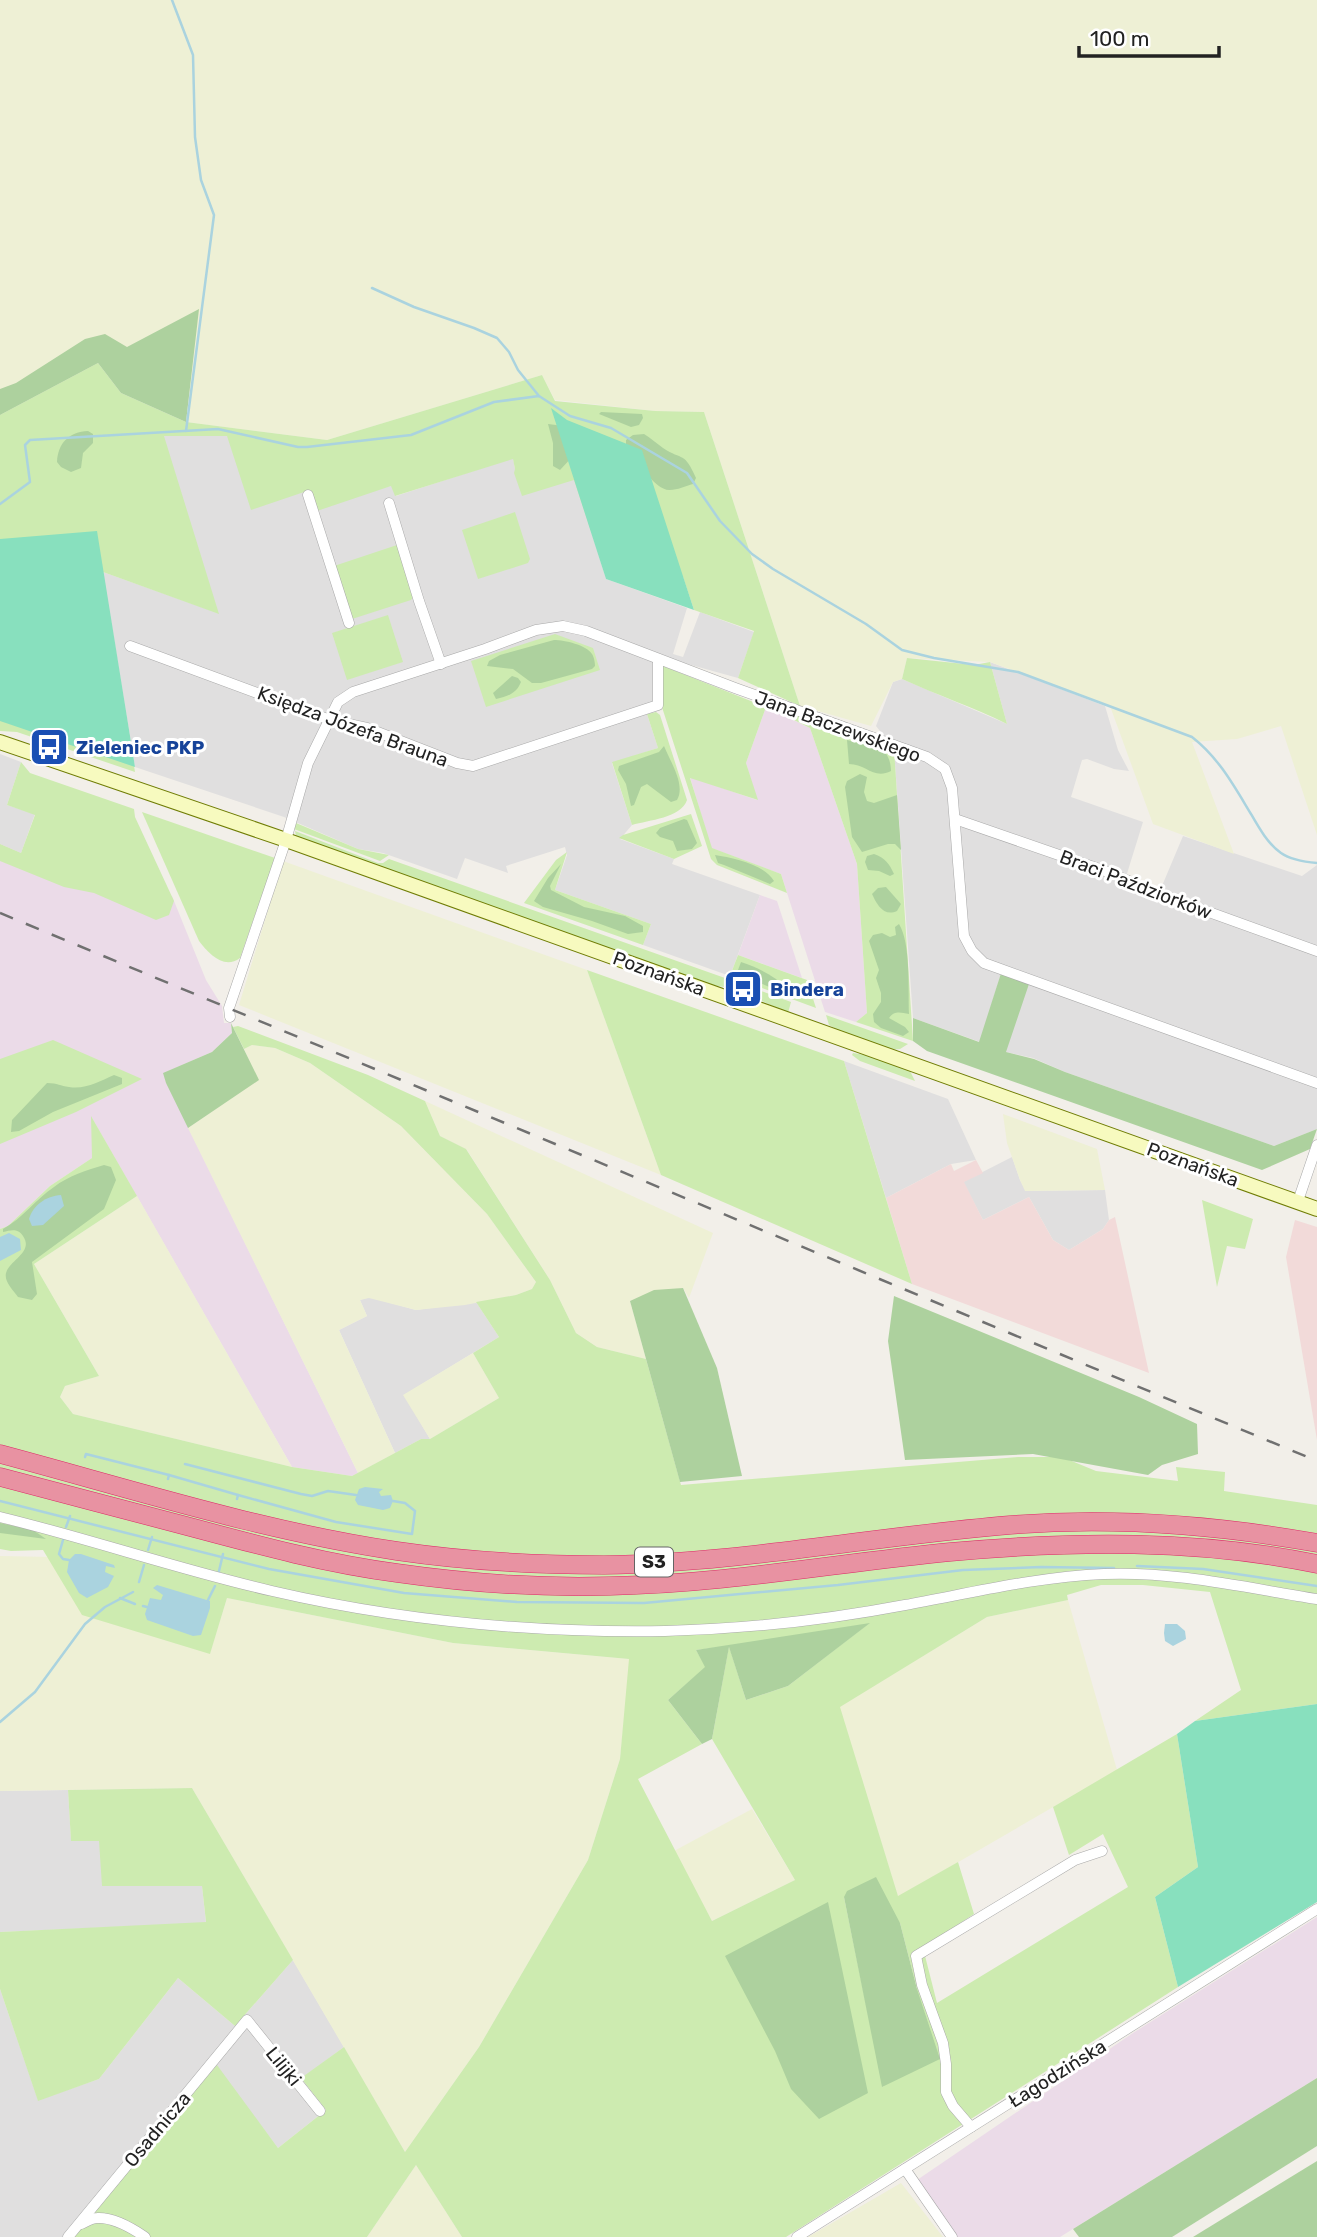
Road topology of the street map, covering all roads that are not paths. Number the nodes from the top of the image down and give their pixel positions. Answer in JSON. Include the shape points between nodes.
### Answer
{"nodes":[{"id":1,"x":308,"y":495,"type":"dead end"},
{"id":2,"x":389,"y":503,"type":"dead end"},
{"id":3,"x":349,"y":623,"type":"dead end"},
{"id":4,"x":130,"y":646,"type":"dead end"},
{"id":5,"x":657,"y":659,"type":"junction"},
{"id":6,"x":441,"y":664,"type":"junction"},
{"id":7,"x":330,"y":720,"type":"junction"},
{"id":8,"x":0,"y":742,"type":"edge"},
{"id":9,"x":955,"y":819,"type":"junction"},
{"id":10,"x":286,"y":839,"type":"junction"},
{"id":11,"x":1317,"y":951,"type":"edge"},
{"id":12,"x":229,"y":1012,"type":"dead end"},
{"id":13,"x":1317,"y":1083,"type":"edge"},
{"id":14,"x":1317,"y":1145,"type":"edge"},
{"id":15,"x":1297,"y":1201,"type":"junction"},
{"id":16,"x":1317,"y":1209,"type":"edge"},
{"id":17,"x":0,"y":1454,"type":"edge"},
{"id":18,"x":0,"y":1477,"type":"edge"},
{"id":19,"x":0,"y":1517,"type":"edge"},
{"id":20,"x":1317,"y":1543,"type":"edge"},
{"id":21,"x":1317,"y":1564,"type":"edge"},
{"id":22,"x":1317,"y":1599,"type":"edge"},
{"id":23,"x":1102,"y":1851,"type":"dead end"},
{"id":24,"x":1317,"y":1909,"type":"edge"},
{"id":25,"x":247,"y":2020,"type":"joint"},
{"id":26,"x":320,"y":2111,"type":"dead end"},
{"id":27,"x":971,"y":2127,"type":"junction"},
{"id":28,"x":905,"y":2169,"type":"junction"},
{"id":29,"x":77,"y":2226,"type":"junction"},
{"id":30,"x":68,"y":2237,"type":"edge"},
{"id":31,"x":145,"y":2237,"type":"edge"},
{"id":32,"x":797,"y":2237,"type":"edge"},
{"id":33,"x":952,"y":2237,"type":"edge"}],
"edges":[{"from":1,"to":3,"type":"street"},
{"from":2,"to":6,"type":"street"},
{"from":4,"to":7,"type":"street","name":"Księdza Józefa Brauna"},
{"from":5,"to":6,"type":"street","name":"Jana Baczewskiego","via":[[563,626],[536,630]]},
{"from":5,"to":7,"type":"street","name":"Księdza Józefa Brauna","via":[[658,705],[473,766]]},
{"from":5,"to":9,"type":"street","name":"Jana Baczewskiego","via":[[927,757],[944,769],[952,788]]},
{"from":6,"to":7,"type":"street","name":"Jana Baczewskiego","via":[[353,692],[338,702]]},
{"from":7,"to":10,"type":"street","name":"Jana Baczewskiego","via":[[309,763]]},
{"from":8,"to":10,"type":"main road","name":"Poznańska"},
{"from":9,"to":11,"type":"street","name":"Braci Paździorków"},
{"from":9,"to":13,"type":"street","name":"Jana Baczewskiego","via":[[964,936],[984,963]]},
{"from":10,"to":12,"type":"street","name":"Jana Baczewskiego"},
{"from":10,"to":15,"type":"main road","name":"Poznańska"},
{"from":14,"to":15,"type":"street"},
{"from":15,"to":16,"type":"main road","name":"Poznańska"},
{"from":17,"to":20,"type":"highway","number":"S3","via":[[329,1539],[511,1562],[606,1565],[695,1560],[945,1531],[1080,1523],[1203,1527]]},
{"from":18,"to":21,"type":"highway","number":"S3","via":[[283,1551],[394,1573],[504,1584],[661,1584],[948,1552],[1078,1544],[1183,1547]]},
{"from":19,"to":22,"type":"street","via":[[274,1592],[409,1616],[529,1629],[669,1630],[807,1621],[1020,1582],[1105,1574],[1179,1577]]},
{"from":23,"to":27,"type":"street","via":[[1075,1860],[916,1956],[943,2043],[946,2092]]},
{"from":24,"to":27,"type":"street","name":"Łagodzińska"},
{"from":25,"to":26,"type":"street","name":"Lilijki"},
{"from":25,"to":29,"type":"street","name":"Osadnicza"},
{"from":27,"to":28,"type":"street","name":"Łagodzińska"},
{"from":28,"to":32,"type":"street","name":"Łagodzińska"},
{"from":28,"to":33,"type":"street"},
{"from":29,"to":30,"type":"street","name":"Osadnicza"},
{"from":29,"to":31,"type":"street","via":[[96,2218],[130,2227]]}]}
